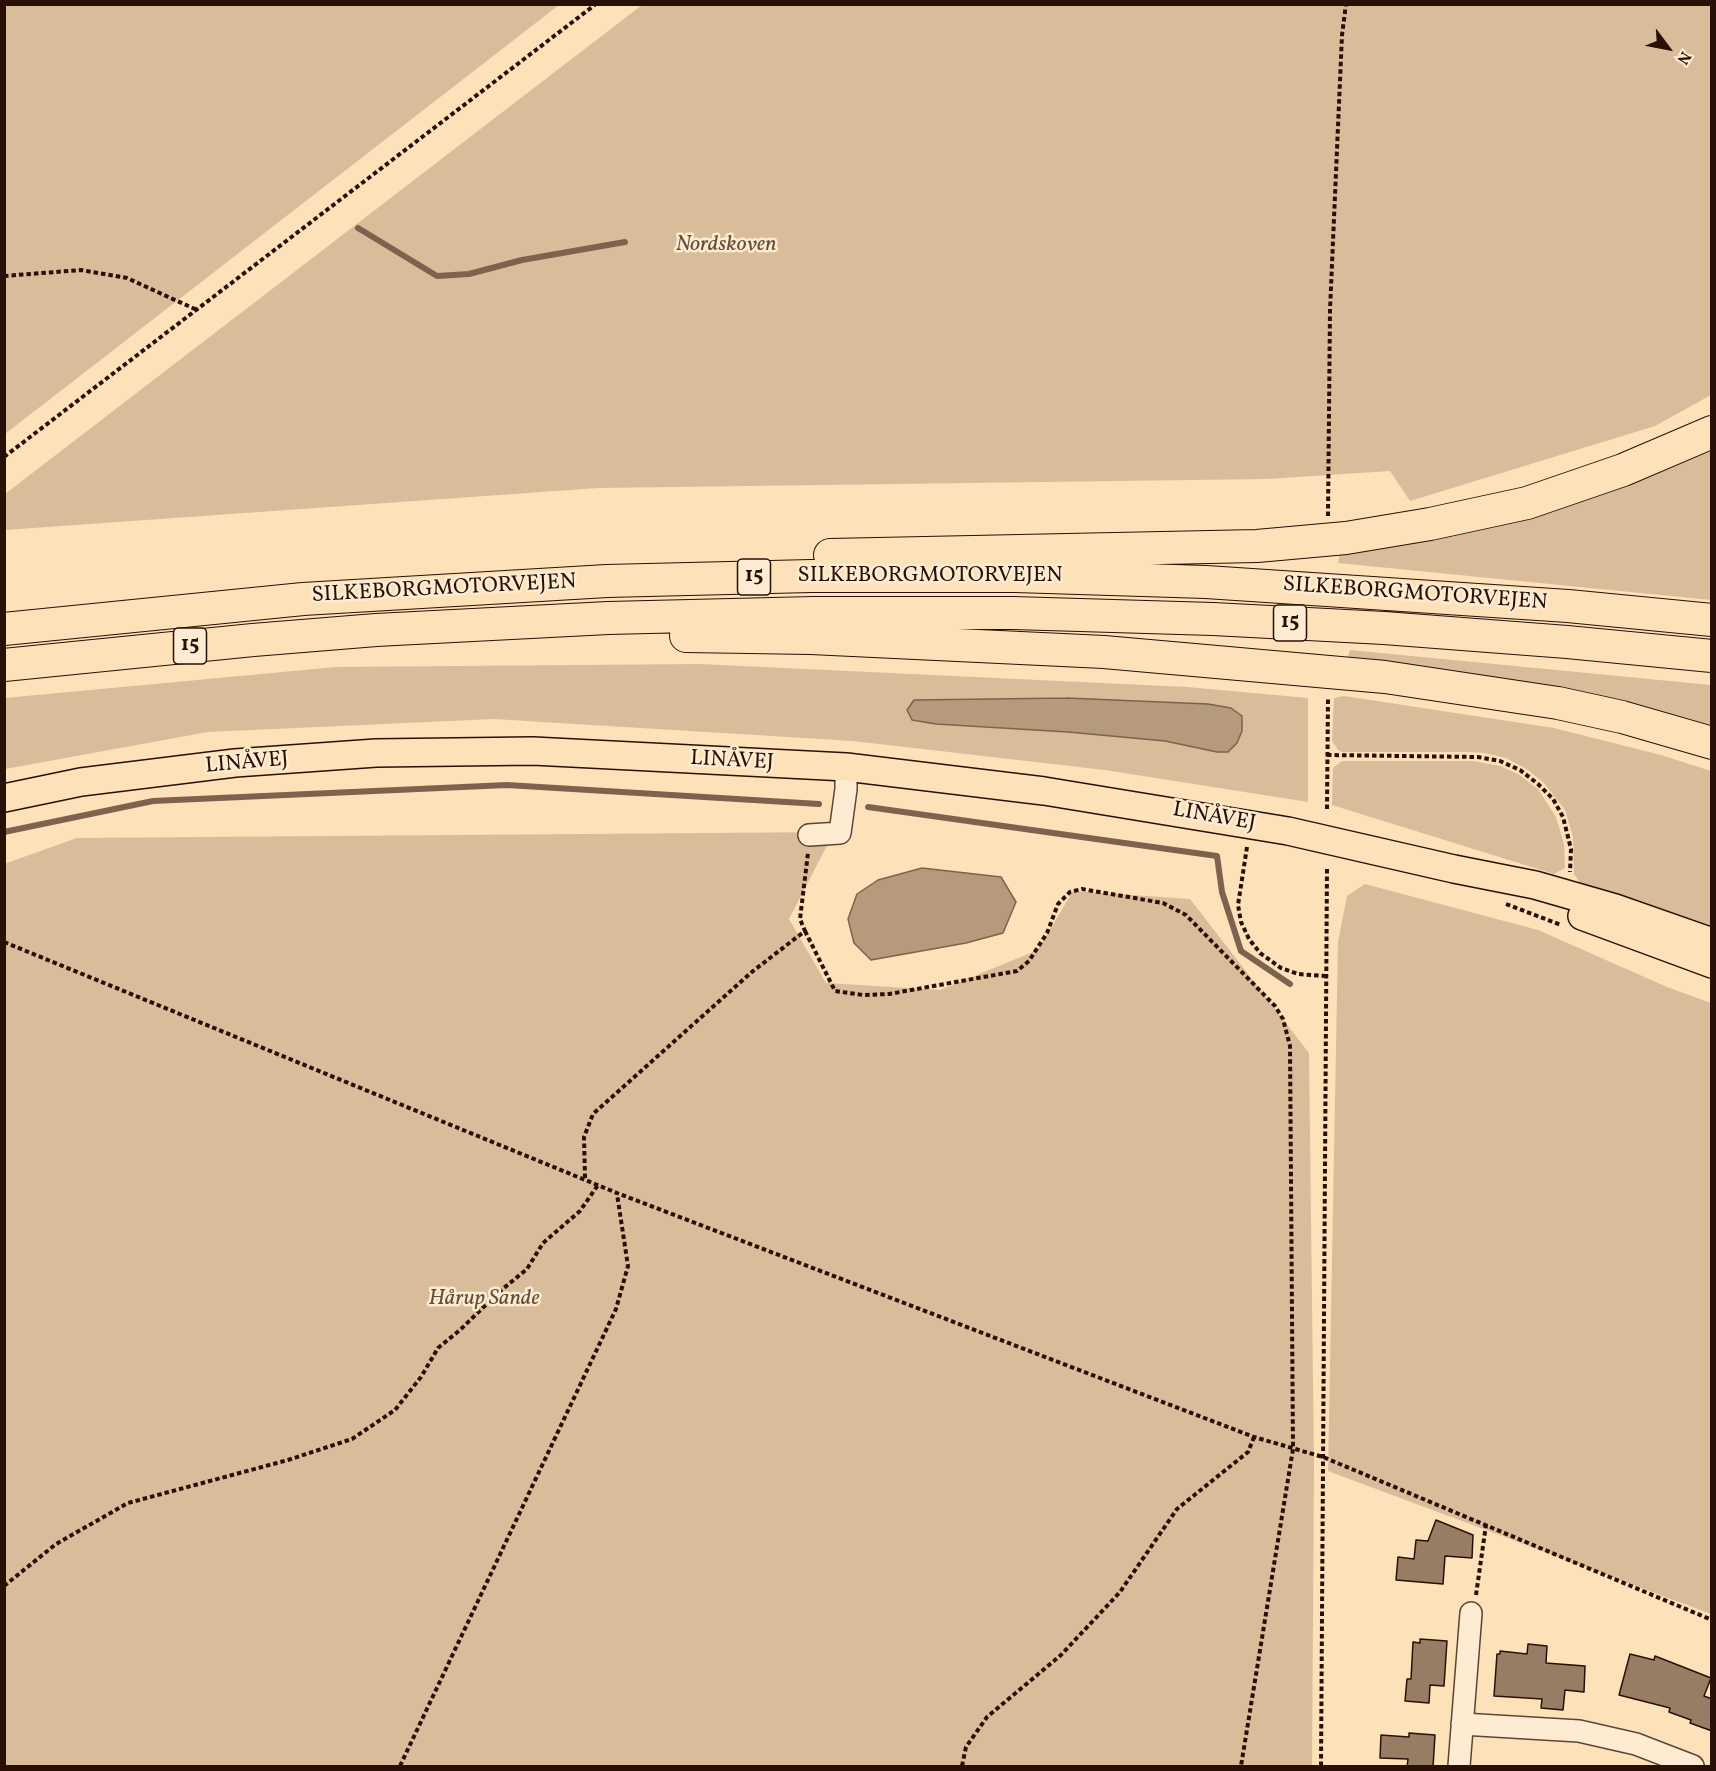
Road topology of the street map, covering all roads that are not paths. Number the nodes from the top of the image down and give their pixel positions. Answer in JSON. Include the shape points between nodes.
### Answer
{"nodes":[{"id":1,"x":1712,"y":432,"type":"edge"},
{"id":2,"x":303,"y":599,"type":"junction"},
{"id":3,"x":1712,"y":620,"type":"edge"},
{"id":4,"x":4,"y":628,"type":"edge"},
{"id":5,"x":376,"y":630,"type":"junction"},
{"id":6,"x":1712,"y":656,"type":"edge"},
{"id":7,"x":4,"y":665,"type":"edge"},
{"id":8,"x":1712,"y":743,"type":"edge"},
{"id":9,"x":846,"y":768,"type":"junction"},
{"id":10,"x":4,"y":798,"type":"edge"},
{"id":11,"x":809,"y":835,"type":"road end"},
{"id":12,"x":1454,"y":869,"type":"junction"},
{"id":13,"x":1712,"y":942,"type":"edge"},
{"id":14,"x":1712,"y":963,"type":"edge"},
{"id":15,"x":1471,"y":1613,"type":"road end"},
{"id":16,"x":1462,"y":1724,"type":"junction"},
{"id":17,"x":1459,"y":1767,"type":"edge"},
{"id":18,"x":1694,"y":1767,"type":"edge"}],
"edges":[{"from":1,"to":2,"type":"highway","via":[[1623,470],[1527,503],[1430,525],[1346,538],[1257,546],[714,558],[605,565]]},
{"from":2,"to":3,"type":"highway","name":"SILKEBORGMOTORVEJEN","number":"15","via":[[607,581],[1015,576],[1386,592]]},
{"from":2,"to":4,"type":"highway","name":"SILKEBORGMOTORVEJEN","number":"15"},
{"from":5,"to":6,"type":"highway","name":"SILKEBORGMOTORVEJEN","number":"15","via":[[608,618],[1013,613],[1384,628]]},
{"from":5,"to":7,"type":"highway","name":"SILKEBORGMOTORVEJEN","number":"15"},
{"from":5,"to":8,"type":"highway","via":[[811,638],[1104,652],[1385,677],[1558,703]]},
{"from":9,"to":10,"type":"main road","name":"LINÅVEJ","via":[[533,752],[376,753],[212,766],[81,782]]},
{"from":9,"to":11,"type":"street","via":[[840,833]]},
{"from":9,"to":12,"type":"main road","name":"LINÅVEJ","via":[[1181,812],[1288,831]]},
{"from":12,"to":13,"type":"main road","name":"LINÅVEJ","via":[[1535,885]]},
{"from":12,"to":14,"type":"main road","name":"LINÅVEJ"},
{"from":15,"to":16,"type":"street"},
{"from":16,"to":17,"type":"street"},
{"from":16,"to":18,"type":"street","via":[[1579,1731],[1636,1743]]}]}
